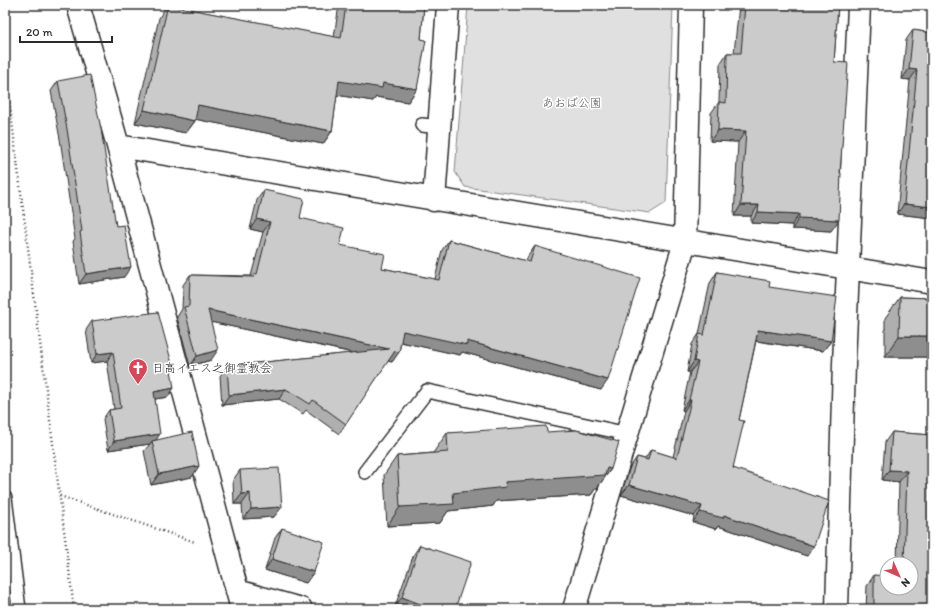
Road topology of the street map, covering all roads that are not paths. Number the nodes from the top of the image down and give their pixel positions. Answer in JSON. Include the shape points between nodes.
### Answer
{"nodes":[{"id":1,"x":78,"y":5,"type":"edge"},
{"id":2,"x":448,"y":5,"type":"edge"},
{"id":3,"x":691,"y":5,"type":"edge"},
{"id":4,"x":859,"y":5,"type":"edge"},
{"id":5,"x":118,"y":146,"type":"junction"},
{"id":6,"x":434,"y":200,"type":"junction"},
{"id":7,"x":685,"y":242,"type":"junction"},
{"id":8,"x":849,"y":268,"type":"junction"},
{"id":9,"x":932,"y":282,"type":"edge"},
{"id":10,"x":628,"y":434,"type":"junction"},
{"id":11,"x":365,"y":472,"type":"dead end"},
{"id":12,"x":5,"y":498,"type":"edge"},
{"id":13,"x":239,"y":600,"type":"edge"},
{"id":14,"x":19,"y":609,"type":"edge"},
{"id":15,"x":301,"y":609,"type":"edge"},
{"id":16,"x":574,"y":609,"type":"edge"},
{"id":17,"x":837,"y":609,"type":"edge"}],
"edges":[{"from":1,"to":5,"type":"street"},
{"from":2,"to":6,"type":"street","via":[[431,126]]},
{"from":3,"to":7,"type":"street"},
{"from":4,"to":8,"type":"street"},
{"from":5,"to":6,"type":"street"},
{"from":5,"to":13,"type":"street"},
{"from":6,"to":7,"type":"street"},
{"from":7,"to":8,"type":"street"},
{"from":7,"to":10,"type":"street"},
{"from":8,"to":9,"type":"street"},
{"from":8,"to":17,"type":"street"},
{"from":10,"to":11,"type":"lane","via":[[427,391]]},
{"from":10,"to":16,"type":"street"},
{"from":12,"to":14,"type":"lane"},
{"from":13,"to":15,"type":"street"}]}
